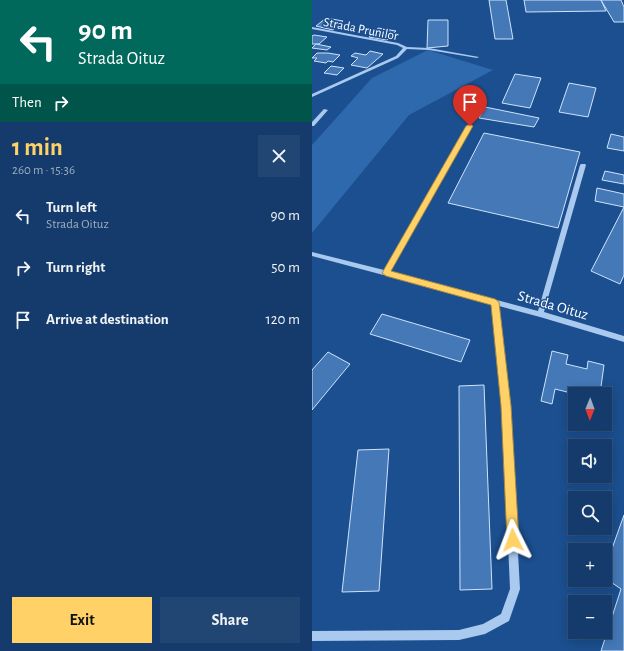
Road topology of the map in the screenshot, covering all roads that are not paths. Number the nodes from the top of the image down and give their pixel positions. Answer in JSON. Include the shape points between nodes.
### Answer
{"nodes":[{"id":1,"x":312,"y":28,"type":"edge"},
{"id":2,"x":406,"y":48,"type":"junction"},
{"id":3,"x":477,"y":57,"type":"dead end"},
{"id":4,"x":312,"y":96,"type":"edge"},
{"id":5,"x":326,"y":110,"type":"dead end"},
{"id":6,"x":312,"y":125,"type":"edge"},
{"id":7,"x":470,"y":126,"type":"dead end"},
{"id":8,"x":583,"y":165,"type":"dead end"},
{"id":9,"x":312,"y":254,"type":"edge"},
{"id":10,"x":386,"y":273,"type":"junction"},
{"id":11,"x":495,"y":302,"type":"junction"},
{"id":12,"x":540,"y":314,"type":"junction"},
{"id":13,"x":624,"y":339,"type":"edge"},
{"id":14,"x":312,"y":636,"type":"edge"}],
"edges":[{"from":1,"to":2,"type":"street","name":"Strada Prunilor","via":[[398,44]]},
{"from":2,"to":3,"type":"street","name":"Strada Prunilor"},
{"from":2,"to":4,"type":"street","via":[[397,57]]},
{"from":5,"to":6,"type":"street"},
{"from":7,"to":10,"type":"street"},
{"from":8,"to":12,"type":"street"},
{"from":9,"to":10,"type":"street","name":"Strada Oituz"},
{"from":10,"to":11,"type":"street","name":"Strada Oituz"},
{"from":11,"to":12,"type":"street","name":"Strada Oituz"},
{"from":11,"to":14,"type":"street","via":[[506,406],[515,589],[505,617],[485,629],[459,635]]},
{"from":12,"to":13,"type":"street","name":"Strada Oituz"}]}
